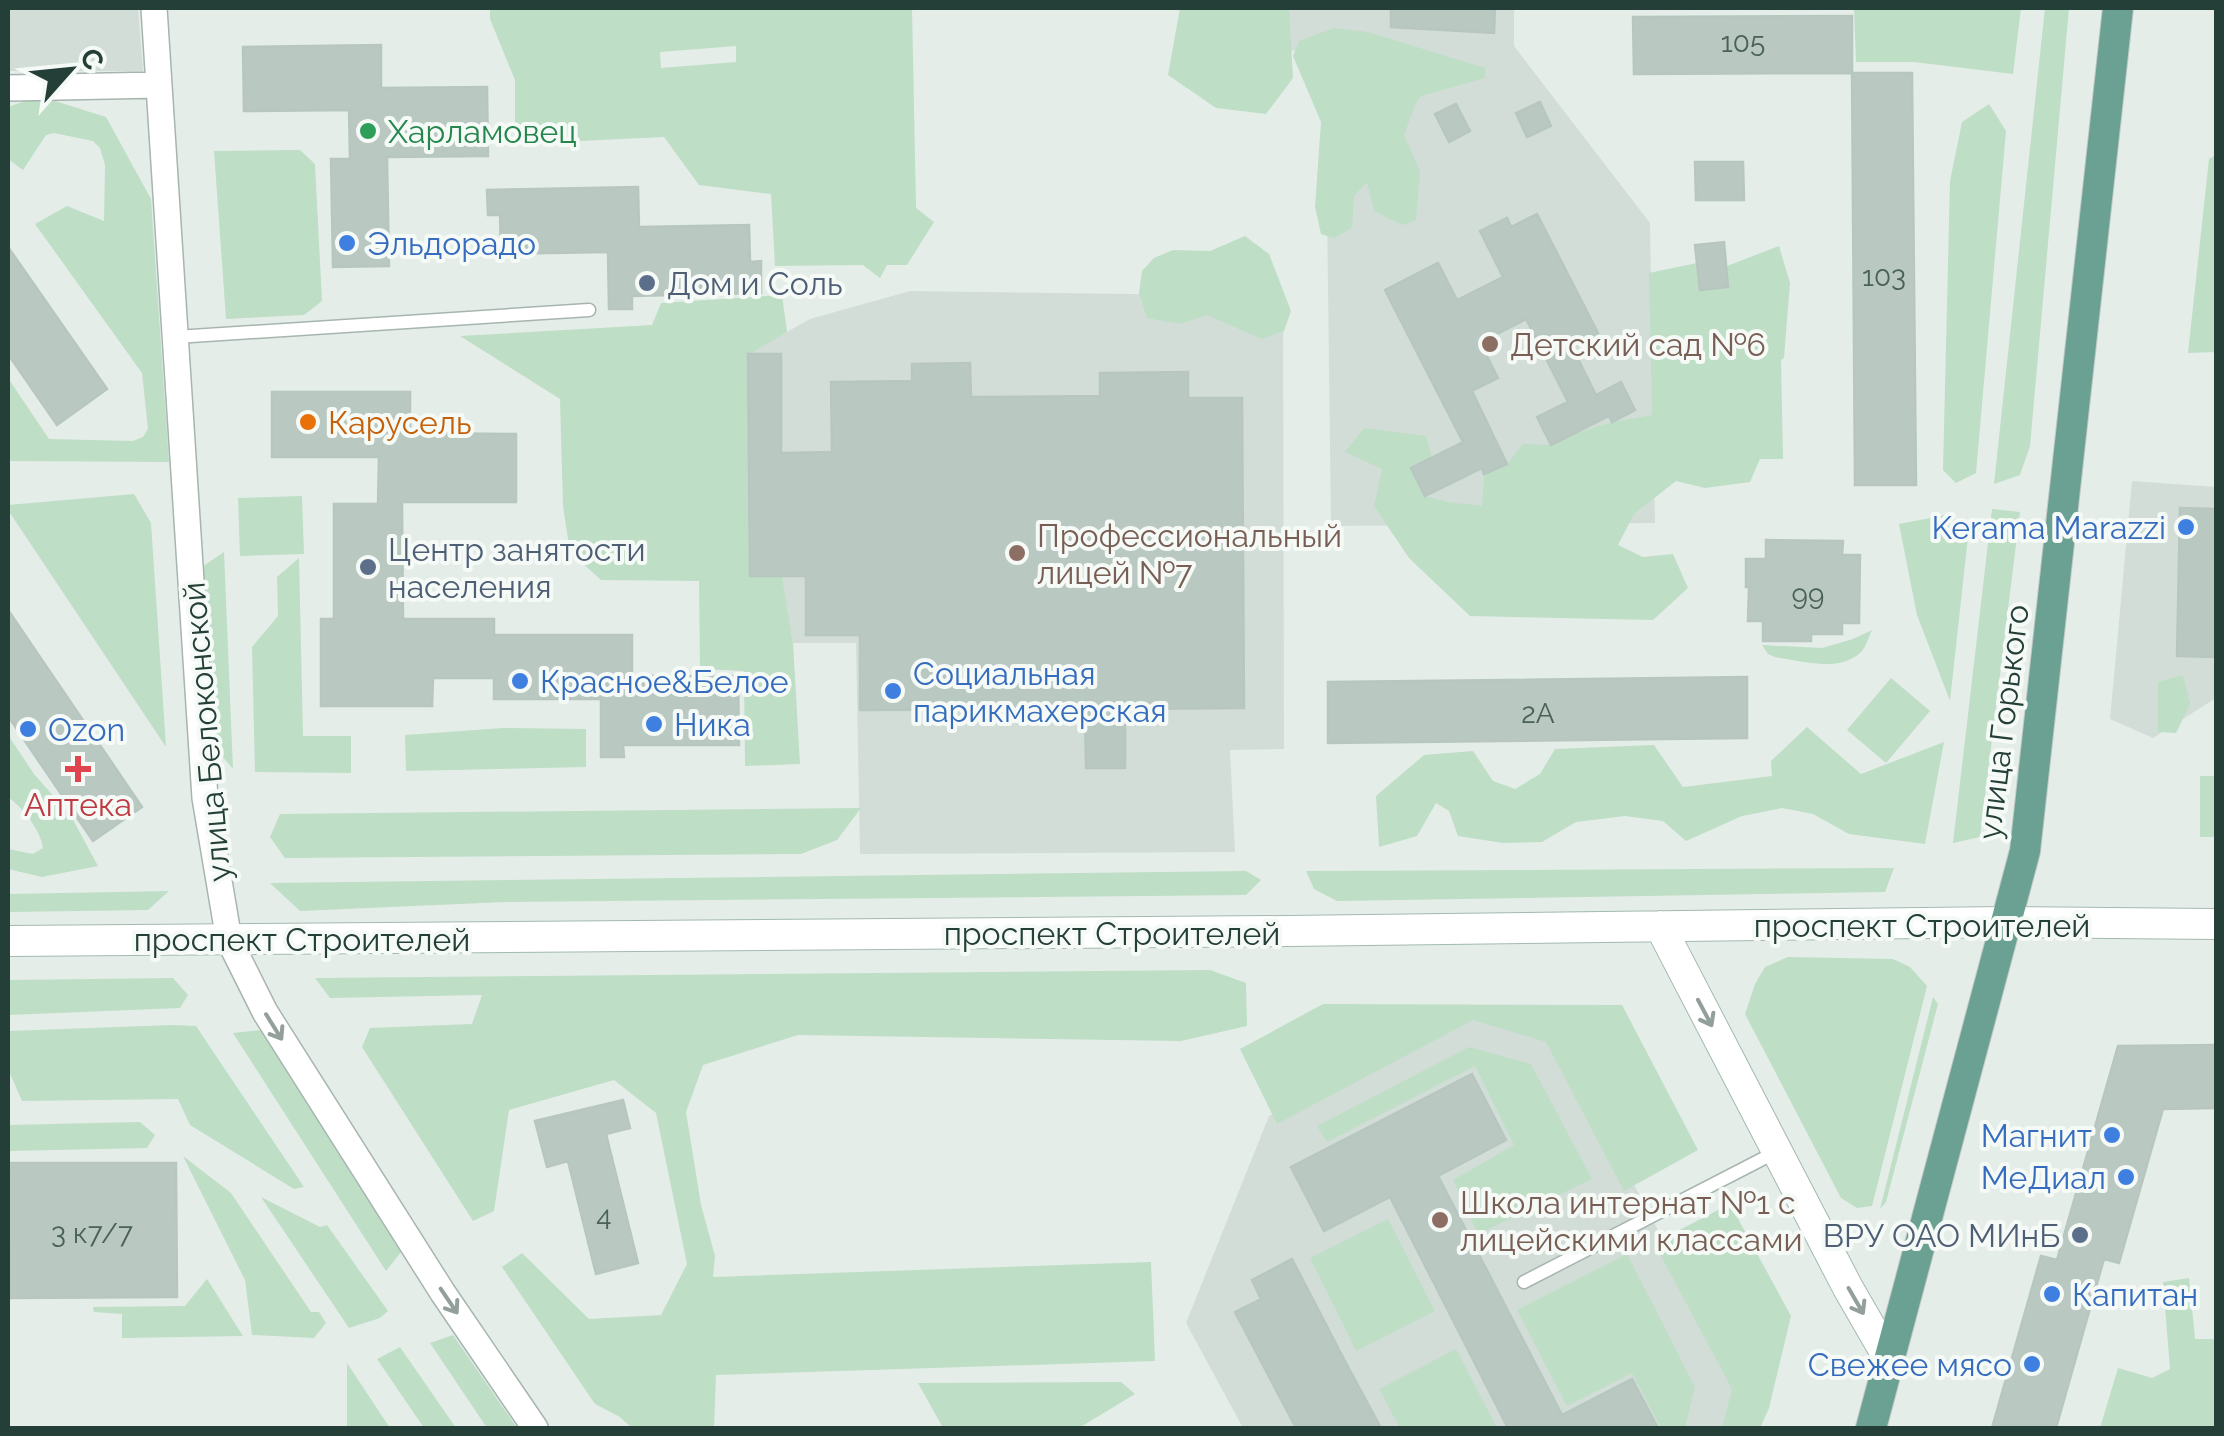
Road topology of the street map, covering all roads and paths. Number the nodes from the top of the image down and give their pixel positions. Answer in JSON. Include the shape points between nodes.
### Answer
{"nodes":[{"id":1,"x":154,"y":8,"type":"edge"},
{"id":2,"x":2118,"y":8,"type":"edge"},
{"id":3,"x":159,"y":85,"type":"junction"},
{"id":4,"x":8,"y":88,"type":"edge"},
{"id":5,"x":589,"y":310,"type":"dead end"},
{"id":6,"x":176,"y":337,"type":"junction"},
{"id":7,"x":2005,"y":922,"type":"junction"},
{"id":8,"x":2216,"y":924,"type":"edge"},
{"id":9,"x":1660,"y":926,"type":"junction"},
{"id":10,"x":229,"y":940,"type":"junction"},
{"id":11,"x":8,"y":941,"type":"edge"},
{"id":12,"x":1778,"y":1151,"type":"junction"},
{"id":13,"x":1524,"y":1282,"type":"dead end"},
{"id":14,"x":1890,"y":1359,"type":"junction"},
{"id":15,"x":535,"y":1428,"type":"edge"},
{"id":16,"x":1870,"y":1428,"type":"edge"}],
"edges":[{"from":1,"to":3,"type":"street","name":"улица Белоконской"},
{"from":2,"to":7,"type":"main road","name":"улица Горького","via":[[2025,852]]},
{"from":3,"to":4,"type":"street"},
{"from":3,"to":6,"type":"street","name":"улица Белоконской"},
{"from":5,"to":6,"type":"lane"},
{"from":6,"to":10,"type":"street","name":"улица Белоконской","via":[[205,798]]},
{"from":7,"to":8,"type":"main road","name":"проспект Строителей"},
{"from":7,"to":9,"type":"main road","name":"проспект Строителей"},
{"from":7,"to":14,"type":"main road","name":"улица Горького"},
{"from":9,"to":10,"type":"main road","name":"проспект Строителей"},
{"from":9,"to":12,"type":"main road","one_way":true},
{"from":10,"to":11,"type":"main road","name":"проспект Строителей"},
{"from":10,"to":15,"type":"street","name":"улица Белоконской","one_way":true,"via":[[265,1012]]},
{"from":12,"to":13,"type":"lane"},
{"from":12,"to":14,"type":"main road","one_way":true},
{"from":14,"to":16,"type":"main road","name":"улица Горького"}]}
